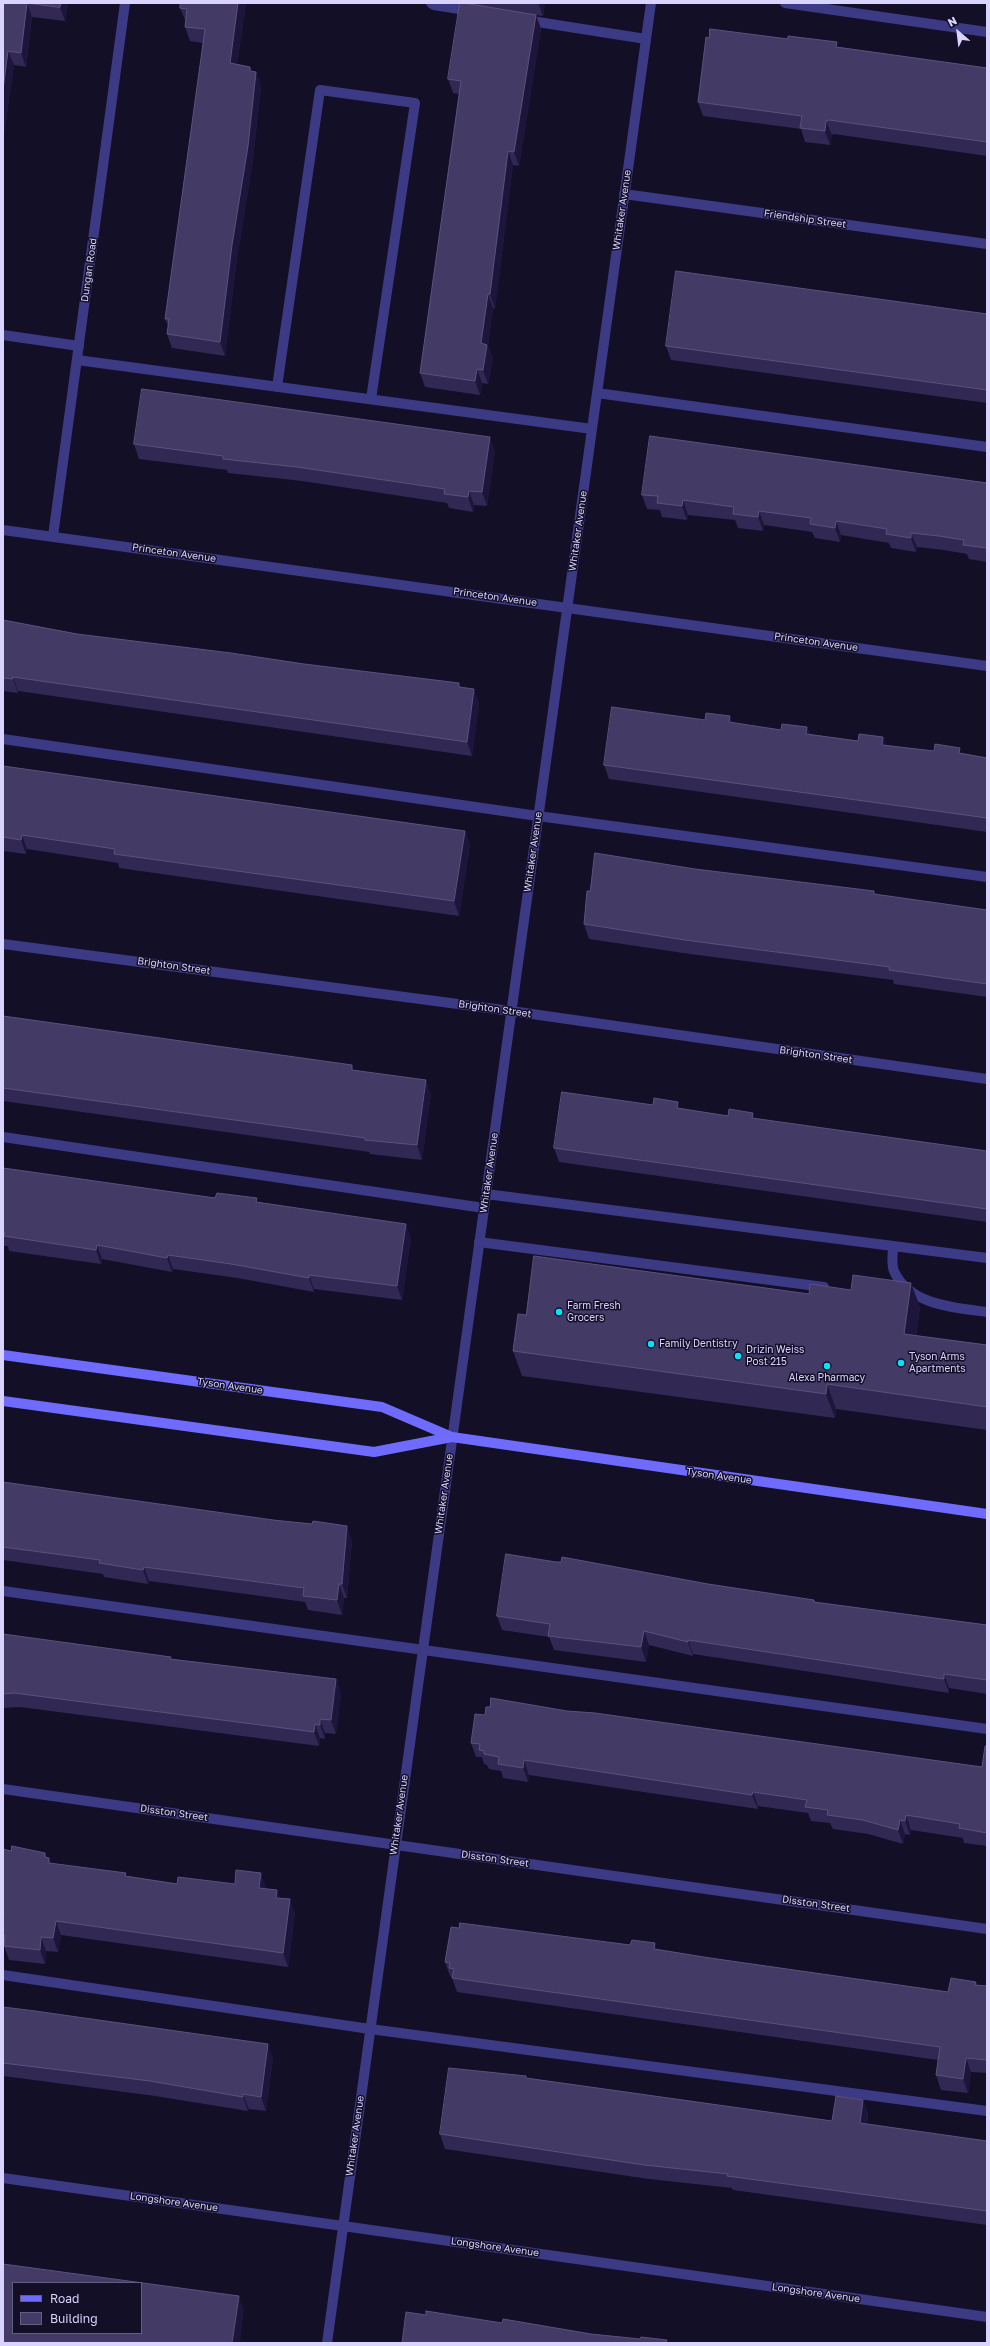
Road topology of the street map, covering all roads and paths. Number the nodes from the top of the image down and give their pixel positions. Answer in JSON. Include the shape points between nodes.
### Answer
{"nodes":[{"id":1,"x":125,"y":3,"type":"edge"},
{"id":2,"x":431,"y":3,"type":"edge"},
{"id":3,"x":651,"y":3,"type":"edge"},
{"id":4,"x":785,"y":3,"type":"edge"},
{"id":5,"x":481,"y":13,"type":"edge"},
{"id":6,"x":512,"y":18,"type":"edge"},
{"id":7,"x":987,"y":32,"type":"edge"},
{"id":8,"x":646,"y":39,"type":"junction"},
{"id":9,"x":624,"y":194,"type":"junction"},
{"id":10,"x":987,"y":244,"type":"edge"},
{"id":11,"x":3,"y":335,"type":"edge"},
{"id":12,"x":79,"y":346,"type":"junction"},
{"id":13,"x":77,"y":360,"type":"junction"},
{"id":14,"x":277,"y":387,"type":"junction"},
{"id":15,"x":597,"y":392,"type":"junction"},
{"id":16,"x":371,"y":399,"type":"junction"},
{"id":17,"x":592,"y":429,"type":"junction"},
{"id":18,"x":987,"y":447,"type":"edge"},
{"id":19,"x":3,"y":530,"type":"edge"},
{"id":20,"x":53,"y":536,"type":"junction"},
{"id":21,"x":567,"y":607,"type":"junction"},
{"id":22,"x":987,"y":666,"type":"edge"},
{"id":23,"x":3,"y":739,"type":"edge"},
{"id":24,"x":538,"y":816,"type":"junction"},
{"id":25,"x":987,"y":877,"type":"edge"},
{"id":26,"x":3,"y":944,"type":"edge"},
{"id":27,"x":511,"y":1012,"type":"junction"},
{"id":28,"x":987,"y":1079,"type":"edge"},
{"id":29,"x":3,"y":1137,"type":"edge"},
{"id":30,"x":486,"y":1194,"type":"junction"},
{"id":31,"x":484,"y":1208,"type":"junction"},
{"id":32,"x":479,"y":1242,"type":"junction"},
{"id":33,"x":893,"y":1247,"type":"junction"},
{"id":34,"x":987,"y":1258,"type":"edge"},
{"id":35,"x":832,"y":1288,"type":"edge"},
{"id":36,"x":987,"y":1312,"type":"edge"},
{"id":37,"x":3,"y":1355,"type":"edge"},
{"id":38,"x":3,"y":1401,"type":"edge"},
{"id":39,"x":452,"y":1437,"type":"junction"},
{"id":40,"x":987,"y":1514,"type":"edge"},
{"id":41,"x":3,"y":1591,"type":"edge"},
{"id":42,"x":422,"y":1650,"type":"junction"},
{"id":43,"x":987,"y":1728,"type":"edge"},
{"id":44,"x":3,"y":1789,"type":"edge"},
{"id":45,"x":395,"y":1844,"type":"junction"},
{"id":46,"x":987,"y":1929,"type":"edge"},
{"id":47,"x":3,"y":1975,"type":"edge"},
{"id":48,"x":370,"y":2029,"type":"junction"},
{"id":49,"x":987,"y":2111,"type":"edge"},
{"id":50,"x":3,"y":2178,"type":"edge"},
{"id":51,"x":343,"y":2226,"type":"junction"},
{"id":52,"x":987,"y":2317,"type":"edge"},
{"id":53,"x":326,"y":2343,"type":"edge"}],
"edges":[{"from":1,"to":12,"type":"street","name":"Dungan Road"},
{"from":2,"to":5,"type":"street"},
{"from":3,"to":8,"type":"street","name":"Whitaker Avenue"},
{"from":4,"to":7,"type":"street"},
{"from":6,"to":8,"type":"street"},
{"from":8,"to":9,"type":"street","name":"Whitaker Avenue"},
{"from":9,"to":10,"type":"street","name":"Friendship Street"},
{"from":9,"to":15,"type":"street","name":"Whitaker Avenue"},
{"from":11,"to":12,"type":"street"},
{"from":12,"to":13,"type":"street","name":"Dungan Road"},
{"from":13,"to":14,"type":"street"},
{"from":13,"to":20,"type":"street","name":"Dungan Road"},
{"from":14,"to":16,"type":"street"},
{"from":14,"to":16,"type":"street","via":[[320,90],[415,103]]},
{"from":15,"to":17,"type":"street","name":"Whitaker Avenue"},
{"from":15,"to":18,"type":"street"},
{"from":16,"to":17,"type":"street"},
{"from":17,"to":21,"type":"street","name":"Whitaker Avenue"},
{"from":19,"to":20,"type":"street","name":"Princeton Avenue"},
{"from":20,"to":21,"type":"street","name":"Princeton Avenue"},
{"from":21,"to":22,"type":"street","name":"Princeton Avenue"},
{"from":21,"to":24,"type":"street","name":"Whitaker Avenue"},
{"from":23,"to":24,"type":"street"},
{"from":24,"to":25,"type":"street"},
{"from":24,"to":27,"type":"street","name":"Whitaker Avenue"},
{"from":26,"to":27,"type":"street","name":"Brighton Street"},
{"from":27,"to":28,"type":"street","name":"Brighton Street"},
{"from":27,"to":30,"type":"street","name":"Whitaker Avenue"},
{"from":29,"to":31,"type":"street"},
{"from":30,"to":31,"type":"street","name":"Whitaker Avenue"},
{"from":30,"to":33,"type":"street"},
{"from":31,"to":32,"type":"street","name":"Whitaker Avenue"},
{"from":32,"to":35,"type":"street"},
{"from":32,"to":39,"type":"street","name":"Whitaker Avenue"},
{"from":33,"to":34,"type":"street"},
{"from":33,"to":36,"type":"street","via":[[894,1271],[908,1292],[948,1308]]},
{"from":37,"to":39,"type":"street","name":"Tyson Avenue","via":[[382,1407]]},
{"from":38,"to":39,"type":"street","name":"Tyson Avenue","via":[[374,1452]]},
{"from":39,"to":40,"type":"street","name":"Tyson Avenue"},
{"from":39,"to":42,"type":"street","name":"Whitaker Avenue"},
{"from":41,"to":42,"type":"street"},
{"from":42,"to":43,"type":"street"},
{"from":42,"to":45,"type":"street","name":"Whitaker Avenue"},
{"from":44,"to":45,"type":"street","name":"Disston Street"},
{"from":45,"to":46,"type":"street","name":"Disston Street"},
{"from":45,"to":48,"type":"street","name":"Whitaker Avenue"},
{"from":47,"to":48,"type":"street"},
{"from":48,"to":49,"type":"street"},
{"from":48,"to":51,"type":"street","name":"Whitaker Avenue"},
{"from":50,"to":51,"type":"street","name":"Longshore Avenue"},
{"from":51,"to":52,"type":"street","name":"Longshore Avenue"},
{"from":51,"to":53,"type":"street","name":"Whitaker Avenue"}]}
